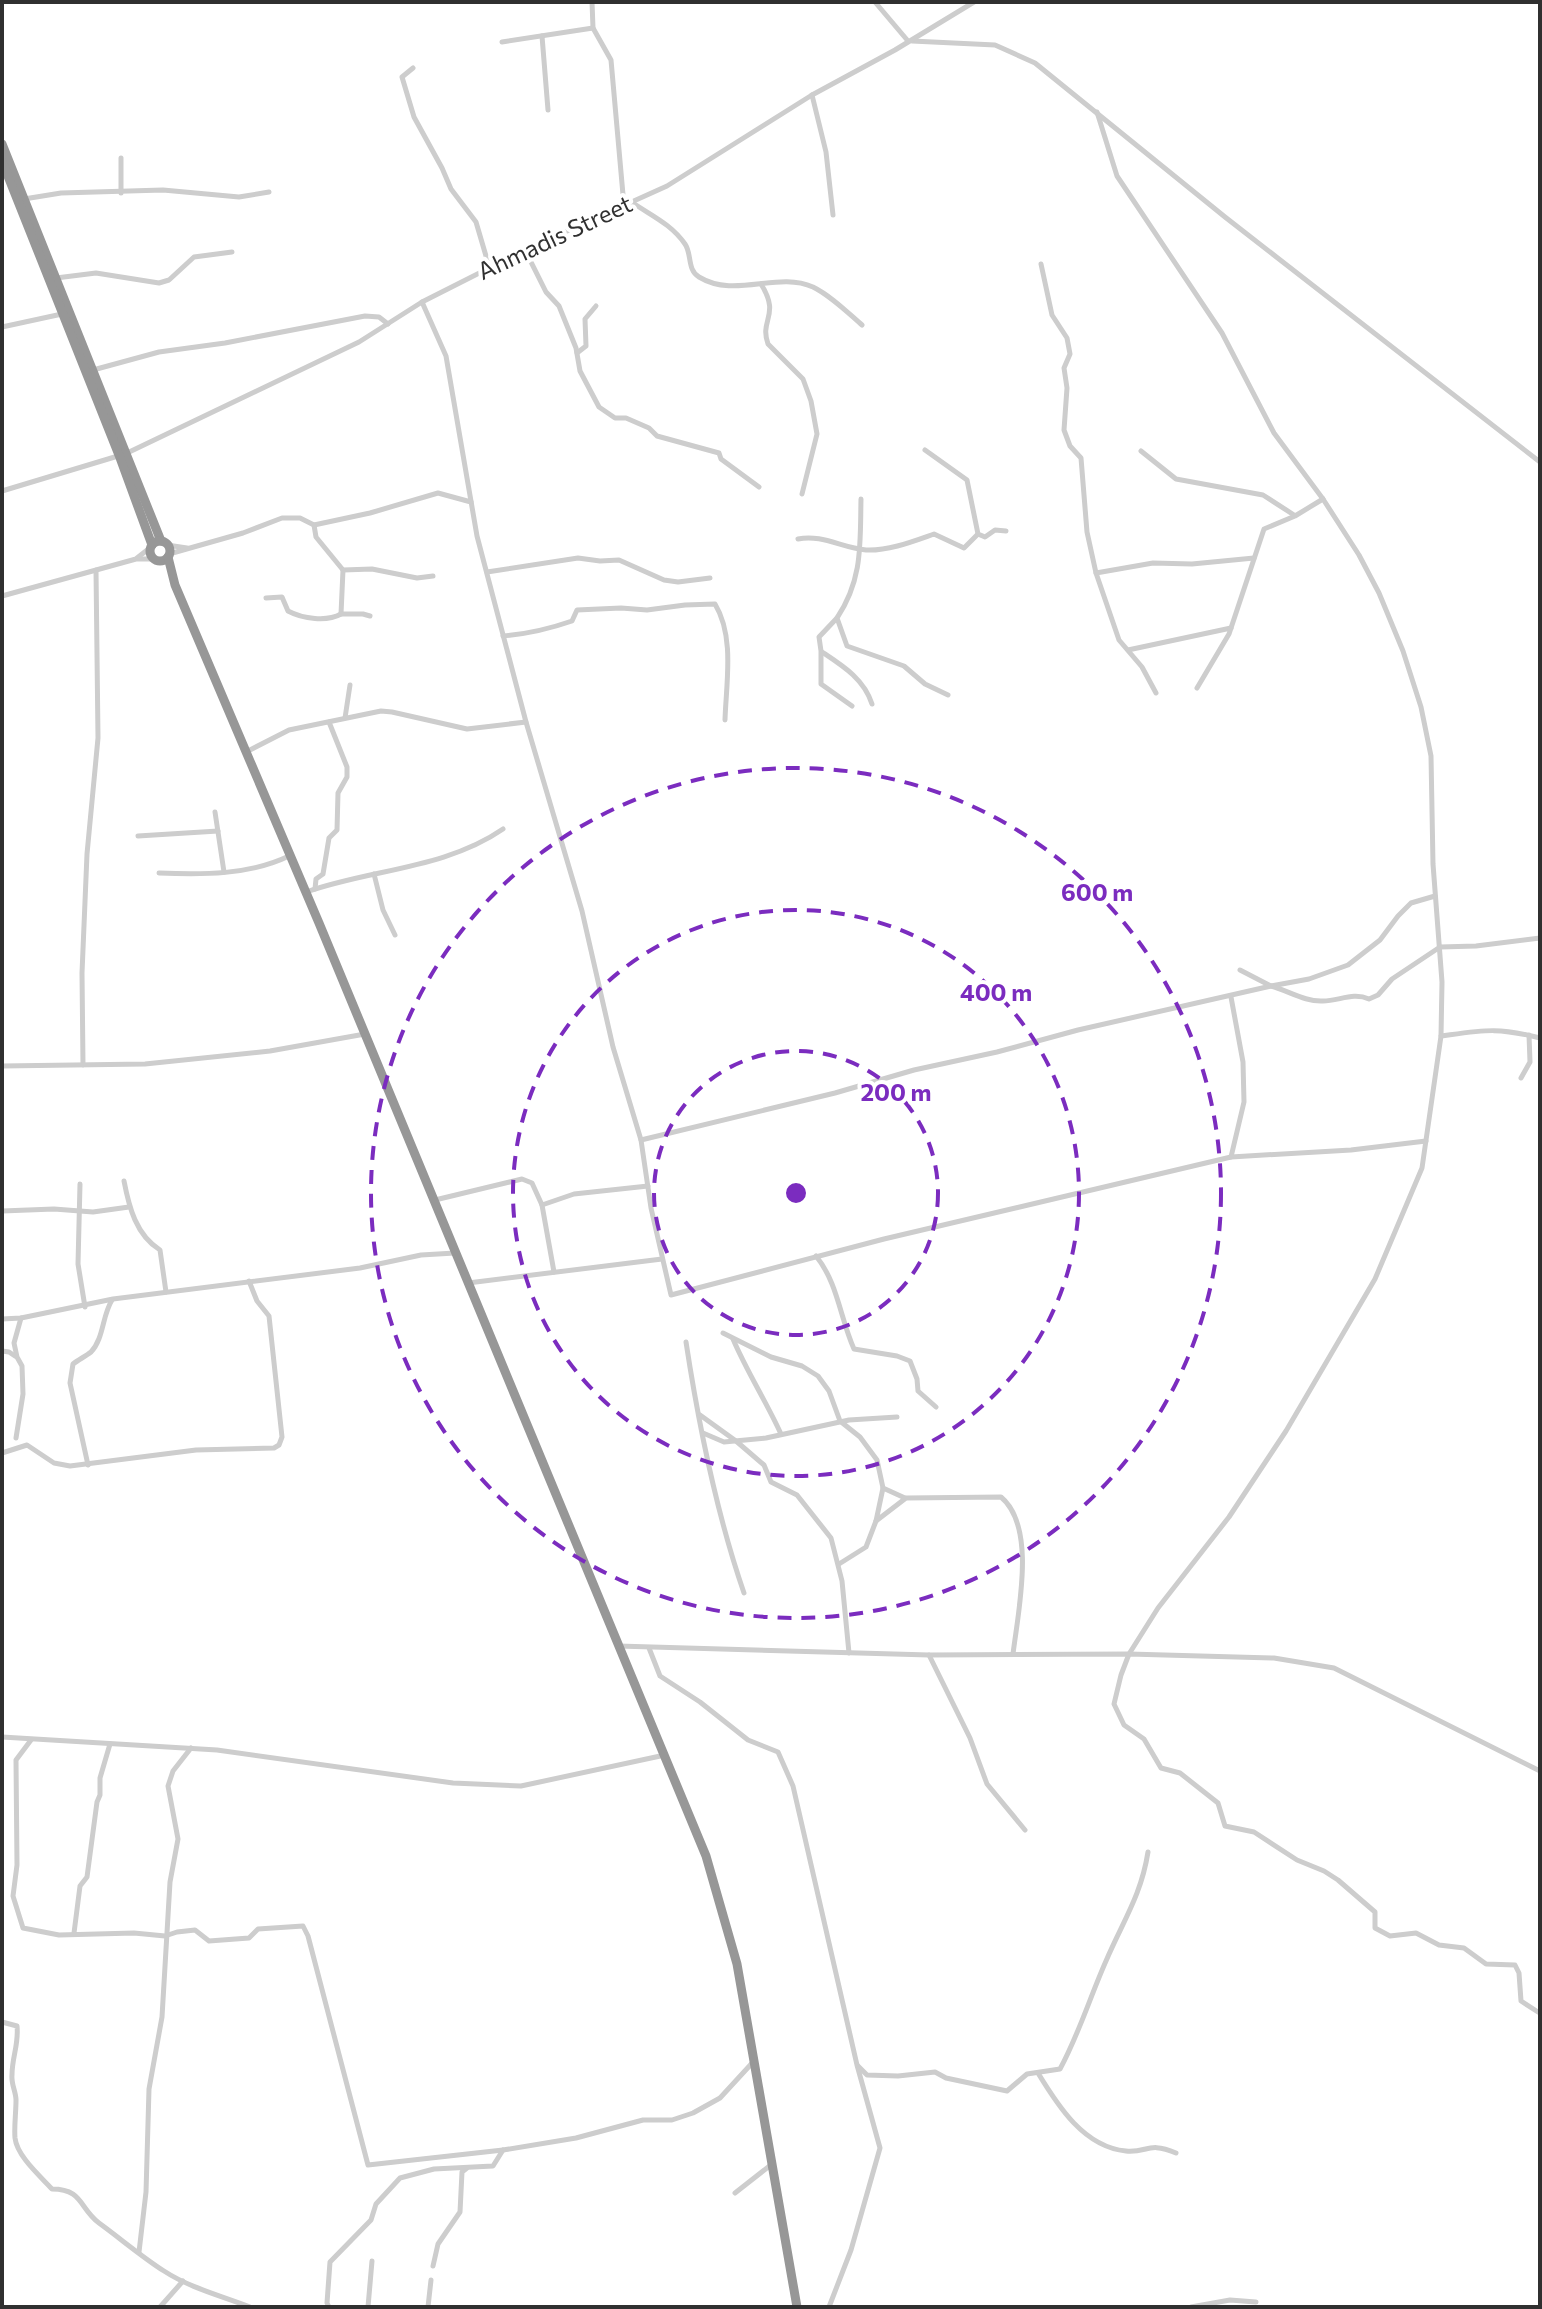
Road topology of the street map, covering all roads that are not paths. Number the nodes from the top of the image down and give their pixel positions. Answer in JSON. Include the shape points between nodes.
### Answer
{"nodes":[{"id":1,"x":592,"y":2,"type":"edge"},
{"id":2,"x":875,"y":2,"type":"edge"},
{"id":3,"x":974,"y":2,"type":"edge"},
{"id":4,"x":593,"y":28,"type":"junction"},
{"id":5,"x":542,"y":36,"type":"junction"},
{"id":6,"x":908,"y":41,"type":"junction"},
{"id":7,"x":502,"y":42,"type":"dead end"},
{"id":8,"x":413,"y":68,"type":"dead end"},
{"id":9,"x":812,"y":95,"type":"junction"},
{"id":10,"x":548,"y":110,"type":"dead end"},
{"id":11,"x":1097,"y":112,"type":"junction"},
{"id":12,"x":3,"y":152,"type":"edge"},
{"id":13,"x":121,"y":158,"type":"dead end"},
{"id":14,"x":269,"y":192,"type":"dead end"},
{"id":15,"x":121,"y":193,"type":"junction"},
{"id":16,"x":24,"y":199,"type":"junction"},
{"id":17,"x":633,"y":202,"type":"junction"},
{"id":18,"x":624,"y":206,"type":"junction"},
{"id":19,"x":833,"y":215,"type":"dead end"},
{"id":20,"x":525,"y":250,"type":"junction"},
{"id":21,"x":232,"y":252,"type":"dead end"},
{"id":22,"x":1041,"y":264,"type":"dead end"},
{"id":23,"x":493,"y":266,"type":"junction"},
{"id":24,"x":55,"y":278,"type":"junction"},
{"id":25,"x":761,"y":284,"type":"junction"},
{"id":26,"x":422,"y":302,"type":"junction"},
{"id":27,"x":596,"y":306,"type":"dead end"},
{"id":28,"x":62,"y":314,"type":"junction"},
{"id":29,"x":388,"y":324,"type":"junction"},
{"id":30,"x":862,"y":325,"type":"dead end"},
{"id":31,"x":2,"y":327,"type":"edge"},
{"id":32,"x":577,"y":353,"type":"junction"},
{"id":33,"x":93,"y":370,"type":"junction"},
{"id":34,"x":925,"y":450,"type":"dead end"},
{"id":35,"x":1141,"y":451,"type":"dead end"},
{"id":36,"x":122,"y":454,"type":"junction"},
{"id":37,"x":1540,"y":462,"type":"edge"},
{"id":38,"x":759,"y":487,"type":"dead end"},
{"id":39,"x":2,"y":491,"type":"edge"},
{"id":40,"x":802,"y":494,"type":"dead end"},
{"id":41,"x":861,"y":499,"type":"dead end"},
{"id":42,"x":1323,"y":499,"type":"junction"},
{"id":43,"x":471,"y":502,"type":"junction"},
{"id":44,"x":1295,"y":516,"type":"junction"},
{"id":45,"x":314,"y":525,"type":"junction"},
{"id":46,"x":1006,"y":531,"type":"dead end"},
{"id":47,"x":978,"y":534,"type":"junction"},
{"id":48,"x":798,"y":539,"type":"dead end"},
{"id":49,"x":860,"y":548,"type":"junction"},
{"id":50,"x":160,"y":551,"type":"junction"},
{"id":51,"x":1254,"y":558,"type":"junction"},
{"id":52,"x":136,"y":559,"type":"junction"},
{"id":53,"x":96,"y":570,"type":"junction"},
{"id":54,"x":343,"y":570,"type":"junction"},
{"id":55,"x":487,"y":572,"type":"junction"},
{"id":56,"x":1096,"y":573,"type":"junction"},
{"id":57,"x":433,"y":576,"type":"dead end"},
{"id":58,"x":710,"y":578,"type":"dead end"},
{"id":59,"x":2,"y":596,"type":"edge"},
{"id":60,"x":266,"y":598,"type":"dead end"},
{"id":61,"x":341,"y":614,"type":"junction"},
{"id":62,"x":370,"y":616,"type":"dead end"},
{"id":63,"x":837,"y":618,"type":"junction"},
{"id":64,"x":1231,"y":628,"type":"junction"},
{"id":65,"x":503,"y":636,"type":"junction"},
{"id":66,"x":1128,"y":650,"type":"junction"},
{"id":67,"x":821,"y":651,"type":"junction"},
{"id":68,"x":350,"y":685,"type":"dead end"},
{"id":69,"x":1197,"y":688,"type":"dead end"},
{"id":70,"x":1156,"y":693,"type":"dead end"},
{"id":71,"x":948,"y":695,"type":"dead end"},
{"id":72,"x":872,"y":704,"type":"dead end"},
{"id":73,"x":852,"y":706,"type":"dead end"},
{"id":74,"x":345,"y":718,"type":"junction"},
{"id":75,"x":725,"y":720,"type":"dead end"},
{"id":76,"x":329,"y":722,"type":"junction"},
{"id":77,"x":526,"y":722,"type":"junction"},
{"id":78,"x":247,"y":752,"type":"junction"},
{"id":79,"x":215,"y":812,"type":"dead end"},
{"id":80,"x":503,"y":829,"type":"dead end"},
{"id":81,"x":218,"y":831,"type":"junction"},
{"id":82,"x":138,"y":836,"type":"dead end"},
{"id":83,"x":289,"y":856,"type":"junction"},
{"id":84,"x":224,"y":872,"type":"junction"},
{"id":85,"x":159,"y":873,"type":"dead end"},
{"id":86,"x":374,"y":874,"type":"junction"},
{"id":87,"x":311,"y":890,"type":"junction"},
{"id":88,"x":1435,"y":896,"type":"junction"},
{"id":89,"x":395,"y":935,"type":"dead end"},
{"id":90,"x":1540,"y":938,"type":"edge"},
{"id":91,"x":1440,"y":947,"type":"junction"},
{"id":92,"x":1240,"y":970,"type":"dead end"},
{"id":93,"x":1271,"y":986,"type":"junction"},
{"id":94,"x":1231,"y":997,"type":"junction"},
{"id":95,"x":365,"y":1034,"type":"junction"},
{"id":96,"x":1529,"y":1035,"type":"junction"},
{"id":97,"x":1441,"y":1036,"type":"junction"},
{"id":98,"x":1540,"y":1038,"type":"edge"},
{"id":99,"x":83,"y":1065,"type":"junction"},
{"id":100,"x":2,"y":1066,"type":"edge"},
{"id":101,"x":1521,"y":1078,"type":"dead end"},
{"id":102,"x":641,"y":1140,"type":"junction"},
{"id":103,"x":1426,"y":1141,"type":"junction"},
{"id":104,"x":1231,"y":1157,"type":"junction"},
{"id":105,"x":124,"y":1181,"type":"dead end"},
{"id":106,"x":80,"y":1184,"type":"dead end"},
{"id":107,"x":648,"y":1186,"type":"junction"},
{"id":108,"x":434,"y":1201,"type":"junction"},
{"id":109,"x":542,"y":1205,"type":"junction"},
{"id":110,"x":129,"y":1207,"type":"junction"},
{"id":111,"x":2,"y":1211,"type":"edge"},
{"id":112,"x":81,"y":1211,"type":"junction"},
{"id":113,"x":456,"y":1253,"type":"junction"},
{"id":114,"x":816,"y":1256,"type":"junction"},
{"id":115,"x":662,"y":1259,"type":"junction"},
{"id":116,"x":554,"y":1272,"type":"junction"},
{"id":117,"x":249,"y":1281,"type":"junction"},
{"id":118,"x":468,"y":1283,"type":"junction"},
{"id":119,"x":166,"y":1292,"type":"junction"},
{"id":120,"x":113,"y":1299,"type":"junction"},
{"id":121,"x":85,"y":1307,"type":"junction"},
{"id":122,"x":21,"y":1318,"type":"junction"},
{"id":123,"x":2,"y":1319,"type":"edge"},
{"id":124,"x":723,"y":1333,"type":"dead end"},
{"id":125,"x":732,"y":1338,"type":"junction"},
{"id":126,"x":686,"y":1342,"type":"dead end"},
{"id":127,"x":2,"y":1351,"type":"edge"},
{"id":128,"x":17,"y":1357,"type":"junction"},
{"id":129,"x":936,"y":1407,"type":"dead end"},
{"id":130,"x":700,"y":1415,"type":"junction"},
{"id":131,"x":897,"y":1417,"type":"dead end"},
{"id":132,"x":840,"y":1421,"type":"junction"},
{"id":133,"x":703,"y":1433,"type":"junction"},
{"id":134,"x":781,"y":1434,"type":"junction"},
{"id":135,"x":16,"y":1438,"type":"dead end"},
{"id":136,"x":736,"y":1441,"type":"junction"},
{"id":137,"x":2,"y":1453,"type":"edge"},
{"id":138,"x":88,"y":1465,"type":"junction"},
{"id":139,"x":883,"y":1488,"type":"junction"},
{"id":140,"x":906,"y":1498,"type":"junction"},
{"id":141,"x":876,"y":1521,"type":"junction"},
{"id":142,"x":839,"y":1564,"type":"junction"},
{"id":143,"x":744,"y":1593,"type":"dead end"},
{"id":144,"x":617,"y":1646,"type":"junction"},
{"id":145,"x":649,"y":1648,"type":"junction"},
{"id":146,"x":849,"y":1653,"type":"junction"},
{"id":147,"x":1013,"y":1654,"type":"junction"},
{"id":148,"x":1129,"y":1654,"type":"junction"},
{"id":149,"x":929,"y":1655,"type":"junction"},
{"id":150,"x":2,"y":1737,"type":"edge"},
{"id":151,"x":31,"y":1740,"type":"junction"},
{"id":152,"x":110,"y":1744,"type":"junction"},
{"id":153,"x":192,"y":1748,"type":"junction"},
{"id":154,"x":666,"y":1755,"type":"junction"},
{"id":155,"x":1540,"y":1771,"type":"edge"},
{"id":156,"x":1025,"y":1830,"type":"dead end"},
{"id":157,"x":1148,"y":1852,"type":"dead end"},
{"id":158,"x":74,"y":1933,"type":"junction"},
{"id":159,"x":165,"y":1936,"type":"junction"},
{"id":160,"x":1538,"y":2012,"type":"dead end"},
{"id":161,"x":2,"y":2022,"type":"edge"},
{"id":162,"x":754,"y":2060,"type":"junction"},
{"id":163,"x":857,"y":2065,"type":"junction"},
{"id":164,"x":1038,"y":2073,"type":"junction"},
{"id":165,"x":503,"y":2150,"type":"junction"},
{"id":166,"x":1176,"y":2153,"type":"dead end"},
{"id":167,"x":772,"y":2163,"type":"junction"},
{"id":168,"x":467,"y":2167,"type":"junction"},
{"id":169,"x":735,"y":2193,"type":"dead end"},
{"id":170,"x":139,"y":2252,"type":"junction"},
{"id":171,"x":372,"y":2261,"type":"dead end"},
{"id":172,"x":433,"y":2266,"type":"dead end"},
{"id":173,"x":431,"y":2280,"type":"dead end"},
{"id":174,"x":183,"y":2281,"type":"junction"},
{"id":175,"x":1256,"y":2302,"type":"dead end"},
{"id":176,"x":160,"y":2307,"type":"edge"},
{"id":177,"x":250,"y":2307,"type":"edge"},
{"id":178,"x":329,"y":2307,"type":"edge"},
{"id":179,"x":368,"y":2307,"type":"edge"},
{"id":180,"x":428,"y":2307,"type":"edge"},
{"id":181,"x":797,"y":2307,"type":"edge"},
{"id":182,"x":829,"y":2307,"type":"edge"},
{"id":183,"x":1191,"y":2307,"type":"edge"}],
"edges":[{"from":1,"to":4,"type":"street"},
{"from":2,"to":6,"type":"street"},
{"from":3,"to":6,"type":"street","name":"Ahmadis Street"},
{"from":4,"to":5,"type":"street"},
{"from":4,"to":18,"type":"street","via":[[611,60]]},
{"from":5,"to":7,"type":"street"},
{"from":5,"to":10,"type":"street"},
{"from":6,"to":9,"type":"street","name":"Ahmadis Street"},
{"from":6,"to":11,"type":"street","via":[[995,45],[1035,63]]},
{"from":8,"to":23,"type":"street","via":[[402,77],[414,117],[451,189],[476,222]]},
{"from":9,"to":17,"type":"street","name":"Ahmadis Street"},
{"from":9,"to":19,"type":"street"},
{"from":11,"to":37,"type":"street"},
{"from":11,"to":42,"type":"street","via":[[1117,176],[1222,333],[1274,433]]},
{"from":12,"to":16,"type":"highway"},
{"from":12,"to":28,"type":"highway"},
{"from":13,"to":15,"type":"street"},
{"from":14,"to":15,"type":"street","via":[[239,197],[163,190]]},
{"from":15,"to":16,"type":"street"},
{"from":16,"to":24,"type":"highway"},
{"from":17,"to":18,"type":"street","name":"Ahmadis Street"},
{"from":17,"to":25,"type":"street","via":[[669,225],[686,246],[700,278],[726,286]]},
{"from":18,"to":20,"type":"street","name":"Ahmadis Street"},
{"from":20,"to":23,"type":"street","name":"Ahmadis Street"},
{"from":20,"to":32,"type":"street","via":[[559,306]]},
{"from":21,"to":24,"type":"street","via":[[194,257],[159,283],[96,273]]},
{"from":22,"to":56,"type":"street","via":[[1052,315],[1070,354],[1064,368],[1064,430],[1081,458]]},
{"from":23,"to":26,"type":"street","name":"Ahmadis Street"},
{"from":24,"to":33,"type":"highway"},
{"from":25,"to":30,"type":"street","via":[[814,287]]},
{"from":25,"to":40,"type":"street","via":[[771,310],[765,338],[803,379],[817,434]]},
{"from":26,"to":29,"type":"street","name":"Ahmadis Street"},
{"from":26,"to":43,"type":"street","via":[[446,356]]},
{"from":27,"to":32,"type":"street","via":[[585,319],[586,346]]},
{"from":28,"to":31,"type":"street"},
{"from":28,"to":36,"type":"highway"},
{"from":29,"to":33,"type":"street","via":[[365,316],[159,352]]},
{"from":29,"to":36,"type":"street","name":"Ahmadis Street"},
{"from":32,"to":38,"type":"street","via":[[580,371],[599,407],[657,436],[719,453]]},
{"from":33,"to":36,"type":"highway"},
{"from":34,"to":47,"type":"street","via":[[967,480]]},
{"from":35,"to":44,"type":"street","via":[[1176,479],[1263,495]]},
{"from":36,"to":39,"type":"street","name":"Ahmadis Street"},
{"from":36,"to":50,"type":"highway"},
{"from":41,"to":49,"type":"street"},
{"from":42,"to":44,"type":"street"},
{"from":42,"to":88,"type":"street","via":[[1379,593],[1421,707],[1434,788]]},
{"from":43,"to":45,"type":"street","via":[[438,493]]},
{"from":43,"to":55,"type":"street"},
{"from":44,"to":51,"type":"street","via":[[1264,529]]},
{"from":45,"to":50,"type":"street","via":[[282,518],[188,548]]},
{"from":45,"to":54,"type":"street","via":[[316,537]]},
{"from":46,"to":47,"type":"street"},
{"from":47,"to":49,"type":"street","via":[[964,548],[934,534],[907,544]]},
{"from":48,"to":49,"type":"street","via":[[812,536]]},
{"from":49,"to":63,"type":"street","via":[[849,600]]},
{"from":50,"to":52,"type":"street"},
{"from":50,"to":52,"type":"street"},
{"from":50,"to":78,"type":"highway"},
{"from":51,"to":56,"type":"street","via":[[1153,563]]},
{"from":51,"to":64,"type":"street"},
{"from":52,"to":53,"type":"street"},
{"from":53,"to":59,"type":"street"},
{"from":53,"to":99,"type":"street","via":[[98,738],[86,885]]},
{"from":54,"to":57,"type":"street"},
{"from":54,"to":61,"type":"street"},
{"from":55,"to":58,"type":"street","via":[[578,558],[619,560],[664,580]]},
{"from":55,"to":65,"type":"street"},
{"from":56,"to":66,"type":"street","via":[[1119,640]]},
{"from":60,"to":61,"type":"street","via":[[282,597],[288,611],[306,618]]},
{"from":61,"to":62,"type":"street"},
{"from":63,"to":67,"type":"street","via":[[819,637]]},
{"from":63,"to":71,"type":"street","via":[[847,646],[904,666]]},
{"from":64,"to":66,"type":"street"},
{"from":64,"to":69,"type":"street"},
{"from":65,"to":75,"type":"street","via":[[572,621],[577,610],[715,604],[725,638]]},
{"from":65,"to":77,"type":"street"},
{"from":66,"to":70,"type":"street"},
{"from":67,"to":72,"type":"street","via":[[852,672]]},
{"from":67,"to":73,"type":"street","via":[[821,684]]},
{"from":68,"to":74,"type":"street"},
{"from":74,"to":76,"type":"street"},
{"from":74,"to":77,"type":"street","via":[[392,712],[467,729]]},
{"from":76,"to":78,"type":"street","via":[[289,730]]},
{"from":76,"to":87,"type":"street","via":[[347,777],[338,793],[337,830],[329,838],[323,874]]},
{"from":77,"to":102,"type":"street"},
{"from":78,"to":83,"type":"highway"},
{"from":79,"to":81,"type":"street"},
{"from":80,"to":86,"type":"street","via":[[449,855]]},
{"from":81,"to":82,"type":"street"},
{"from":81,"to":84,"type":"street"},
{"from":83,"to":84,"type":"street"},
{"from":83,"to":87,"type":"highway"},
{"from":84,"to":85,"type":"street"},
{"from":86,"to":87,"type":"street"},
{"from":86,"to":89,"type":"street"},
{"from":87,"to":95,"type":"highway"},
{"from":88,"to":91,"type":"street"},
{"from":88,"to":93,"type":"street","via":[[1411,903],[1380,940],[1348,965]]},
{"from":90,"to":91,"type":"street"},
{"from":91,"to":93,"type":"street","via":[[1369,999],[1323,1002]]},
{"from":91,"to":97,"type":"street"},
{"from":92,"to":93,"type":"street"},
{"from":93,"to":94,"type":"street"},
{"from":94,"to":102,"type":"street"},
{"from":94,"to":104,"type":"street","via":[[1244,1102]]},
{"from":95,"to":99,"type":"street","via":[[207,1058]]},
{"from":95,"to":108,"type":"highway"},
{"from":96,"to":97,"type":"street","via":[[1490,1029]]},
{"from":96,"to":98,"type":"street"},
{"from":96,"to":101,"type":"street","via":[[1530,1062]]},
{"from":97,"to":103,"type":"street"},
{"from":99,"to":100,"type":"street"},
{"from":102,"to":107,"type":"street"},
{"from":103,"to":104,"type":"street"},
{"from":103,"to":148,"type":"street","via":[[1410,1200],[1368,1290],[1286,1431]]},
{"from":104,"to":114,"type":"street"},
{"from":105,"to":110,"type":"street"},
{"from":106,"to":112,"type":"street"},
{"from":107,"to":109,"type":"street","via":[[574,1194]]},
{"from":107,"to":115,"type":"street"},
{"from":108,"to":109,"type":"street","via":[[522,1179],[532,1183]]},
{"from":108,"to":113,"type":"highway"},
{"from":109,"to":116,"type":"street"},
{"from":110,"to":112,"type":"street"},
{"from":110,"to":119,"type":"street","via":[[148,1243],[160,1250]]},
{"from":111,"to":112,"type":"street"},
{"from":112,"to":121,"type":"street","via":[[78,1264]]},
{"from":113,"to":117,"type":"street"},
{"from":113,"to":118,"type":"highway"},
{"from":114,"to":115,"type":"street","via":[[671,1295]]},
{"from":114,"to":129,"type":"street","via":[[828,1271],[854,1349],[910,1361],[918,1391]]},
{"from":115,"to":116,"type":"street"},
{"from":116,"to":118,"type":"street"},
{"from":117,"to":119,"type":"street"},
{"from":117,"to":138,"type":"street","via":[[269,1316],[279,1445]]},
{"from":118,"to":144,"type":"highway"},
{"from":119,"to":120,"type":"street"},
{"from":120,"to":121,"type":"street"},
{"from":120,"to":138,"type":"street","via":[[91,1352],[73,1364],[70,1383]]},
{"from":121,"to":122,"type":"street"},
{"from":122,"to":123,"type":"street"},
{"from":122,"to":128,"type":"street","via":[[14,1343]]},
{"from":124,"to":125,"type":"street"},
{"from":125,"to":132,"type":"street","via":[[818,1376]]},
{"from":125,"to":134,"type":"street"},
{"from":126,"to":130,"type":"street"},
{"from":127,"to":128,"type":"street"},
{"from":128,"to":135,"type":"street","via":[[23,1394]]},
{"from":130,"to":133,"type":"street"},
{"from":130,"to":136,"type":"street"},
{"from":131,"to":132,"type":"street"},
{"from":132,"to":134,"type":"street"},
{"from":132,"to":139,"type":"street","via":[[877,1460]]},
{"from":133,"to":136,"type":"street"},
{"from":133,"to":143,"type":"street"},
{"from":134,"to":136,"type":"street"},
{"from":136,"to":142,"type":"street","via":[[764,1465],[771,1482],[797,1495],[831,1538]]},
{"from":137,"to":138,"type":"street","via":[[27,1445],[54,1463]]},
{"from":139,"to":140,"type":"street"},
{"from":139,"to":141,"type":"street"},
{"from":140,"to":141,"type":"street"},
{"from":140,"to":147,"type":"street","via":[[1001,1497],[1013,1507],[1023,1577]]},
{"from":141,"to":142,"type":"street","via":[[866,1547]]},
{"from":142,"to":146,"type":"street"},
{"from":144,"to":145,"type":"street"},
{"from":144,"to":154,"type":"highway"},
{"from":145,"to":146,"type":"street"},
{"from":145,"to":163,"type":"street","via":[[660,1676],[748,1740],[778,1752],[793,1786]]},
{"from":146,"to":149,"type":"street"},
{"from":147,"to":148,"type":"street"},
{"from":147,"to":149,"type":"street"},
{"from":148,"to":155,"type":"street","via":[[1274,1658],[1334,1668]]},
{"from":148,"to":160,"type":"street","via":[[1114,1704],[1124,1725],[1144,1739],[1161,1768],[1180,1773],[1218,1803],[1225,1826],[1254,1832],[1338,1880],[1375,1912],[1375,1928],[1390,1936],[1416,1933],[1439,1945],[1464,1948],[1486,1964],[1515,1965],[1521,2001]]},
{"from":149,"to":156,"type":"street","via":[[987,1784]]},
{"from":150,"to":151,"type":"street"},
{"from":151,"to":152,"type":"street"},
{"from":151,"to":158,"type":"street","via":[[16,1760],[13,1896],[23,1928]]},
{"from":152,"to":153,"type":"street"},
{"from":152,"to":158,"type":"street"},
{"from":153,"to":154,"type":"street","via":[[453,1783],[521,1786]]},
{"from":153,"to":159,"type":"street","via":[[168,1786],[178,1839]]},
{"from":154,"to":162,"type":"highway","via":[[717,1889]]},
{"from":157,"to":164,"type":"street","via":[[1133,1907],[1065,2059],[1060,2069]]},
{"from":158,"to":159,"type":"street"},
{"from":159,"to":165,"type":"street","via":[[195,1930],[209,1941],[249,1938],[258,1929],[303,1926],[368,2165]]},
{"from":159,"to":170,"type":"street"},
{"from":161,"to":170,"type":"street","via":[[17,2026],[19,2043],[11,2079],[15,2142],[52,2189],[77,2196],[92,2218]]},
{"from":162,"to":165,"type":"street","via":[[720,2098],[693,2113]]},
{"from":162,"to":167,"type":"highway"},
{"from":163,"to":164,"type":"street","via":[[867,2075],[935,2072],[1007,2091],[1027,2074]]},
{"from":163,"to":182,"type":"street","via":[[880,2148]]},
{"from":164,"to":166,"type":"street","via":[[1061,2111],[1097,2142],[1121,2150],[1148,2146]]},
{"from":165,"to":168,"type":"street","via":[[493,2166]]},
{"from":167,"to":169,"type":"street"},
{"from":167,"to":181,"type":"highway"},
{"from":168,"to":172,"type":"street","via":[[462,2172],[460,2212],[438,2244]]},
{"from":168,"to":178,"type":"street","via":[[400,2178],[376,2204],[371,2220],[330,2262]]},
{"from":170,"to":174,"type":"street"},
{"from":171,"to":179,"type":"street"},
{"from":173,"to":180,"type":"street"},
{"from":174,"to":176,"type":"street"},
{"from":174,"to":177,"type":"street"},
{"from":175,"to":183,"type":"street"}]}
